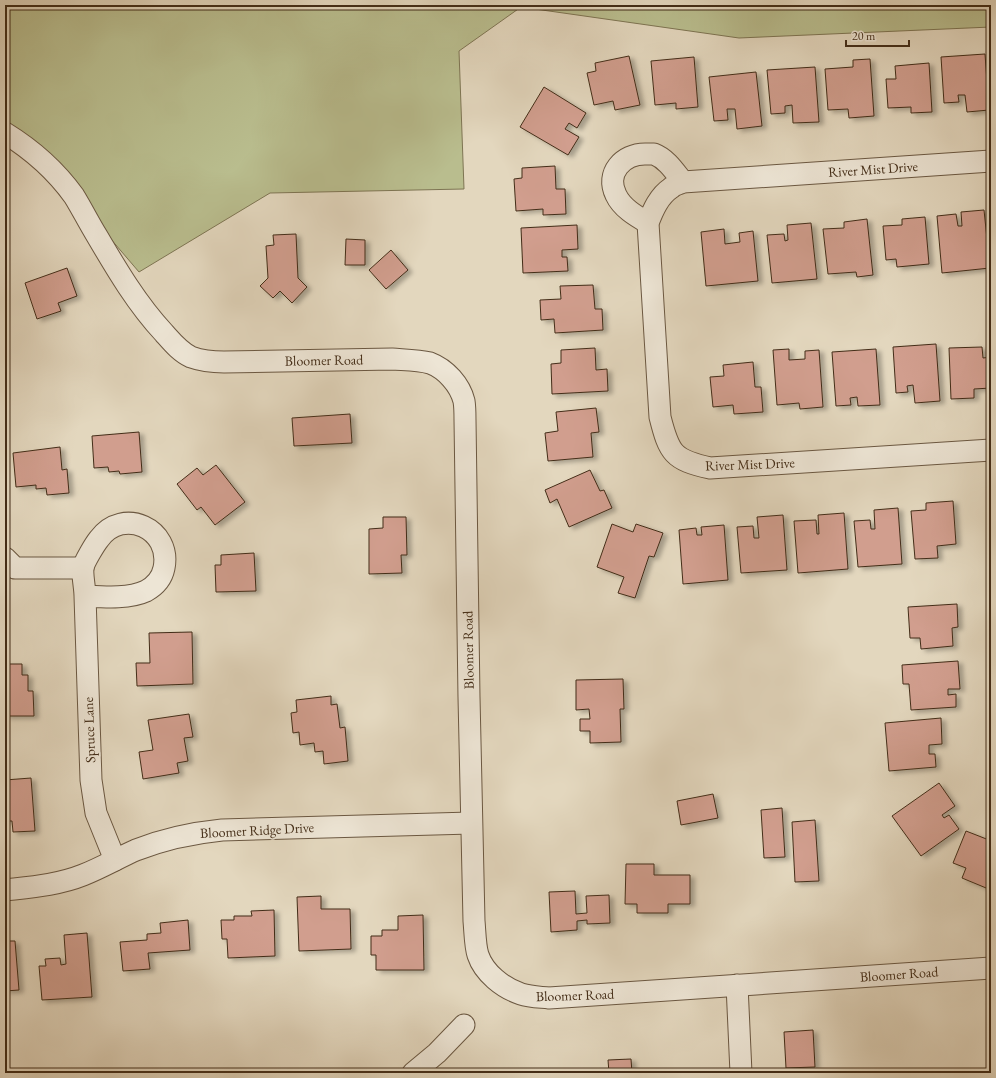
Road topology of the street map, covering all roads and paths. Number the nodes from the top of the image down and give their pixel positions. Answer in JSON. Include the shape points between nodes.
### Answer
{"nodes":[{"id":1,"x":5,"y":133,"type":"edge"},
{"id":2,"x":991,"y":161,"type":"edge"},
{"id":3,"x":683,"y":182,"type":"junction"},
{"id":4,"x":648,"y":224,"type":"junction"},
{"id":5,"x":991,"y":450,"type":"edge"},
{"id":6,"x":83,"y":568,"type":"junction"},
{"id":7,"x":8,"y":569,"type":"edge"},
{"id":8,"x":85,"y":596,"type":"junction"},
{"id":9,"x":471,"y":823,"type":"junction"},
{"id":10,"x":115,"y":860,"type":"junction"},
{"id":11,"x":5,"y":890,"type":"edge"},
{"id":12,"x":991,"y":968,"type":"edge"},
{"id":13,"x":737,"y":985,"type":"junction"},
{"id":14,"x":464,"y":1025,"type":"dead end"},
{"id":15,"x":413,"y":1073,"type":"edge"},
{"id":16,"x":741,"y":1073,"type":"edge"}],
"edges":[{"from":1,"to":9,"type":"street","name":"Bloomer Road","via":[[51,169],[74,196],[139,304],[176,347],[191,356],[224,362],[415,360],[442,370],[458,387],[464,401],[465,420]]},
{"from":2,"to":3,"type":"street","name":"River Mist Drive"},
{"from":3,"to":4,"type":"street","name":"River Mist Drive","via":[[671,188],[661,198]]},
{"from":3,"to":4,"type":"street","via":[[667,162],[654,154],[638,154],[626,158],[616,168],[613,185],[616,195],[633,214]]},
{"from":4,"to":5,"type":"street","name":"River Mist Drive","via":[[660,417],[664,435],[680,458],[693,465],[710,468]]},
{"from":6,"to":7,"type":"street"},
{"from":6,"to":8,"type":"street","name":"Spruce Lane"},
{"from":6,"to":8,"type":"street","via":[[103,533],[121,523],[141,525],[152,531],[164,550],[163,573],[158,583],[146,591],[108,597]]},
{"from":8,"to":10,"type":"street","name":"Spruce Lane","via":[[91,780],[96,813]]},
{"from":9,"to":10,"type":"street","name":"Bloomer Ridge Drive","via":[[196,832],[167,839]]},
{"from":9,"to":13,"type":"street","name":"Bloomer Road","via":[[474,920],[478,955],[485,969],[508,989],[527,996],[549,998]]},
{"from":10,"to":11,"type":"street","name":"Bloomer Ridge Drive","via":[[83,875],[57,883]]},
{"from":12,"to":13,"type":"street","name":"Bloomer Road"},
{"from":13,"to":16,"type":"street"},
{"from":14,"to":15,"type":"street"}]}
